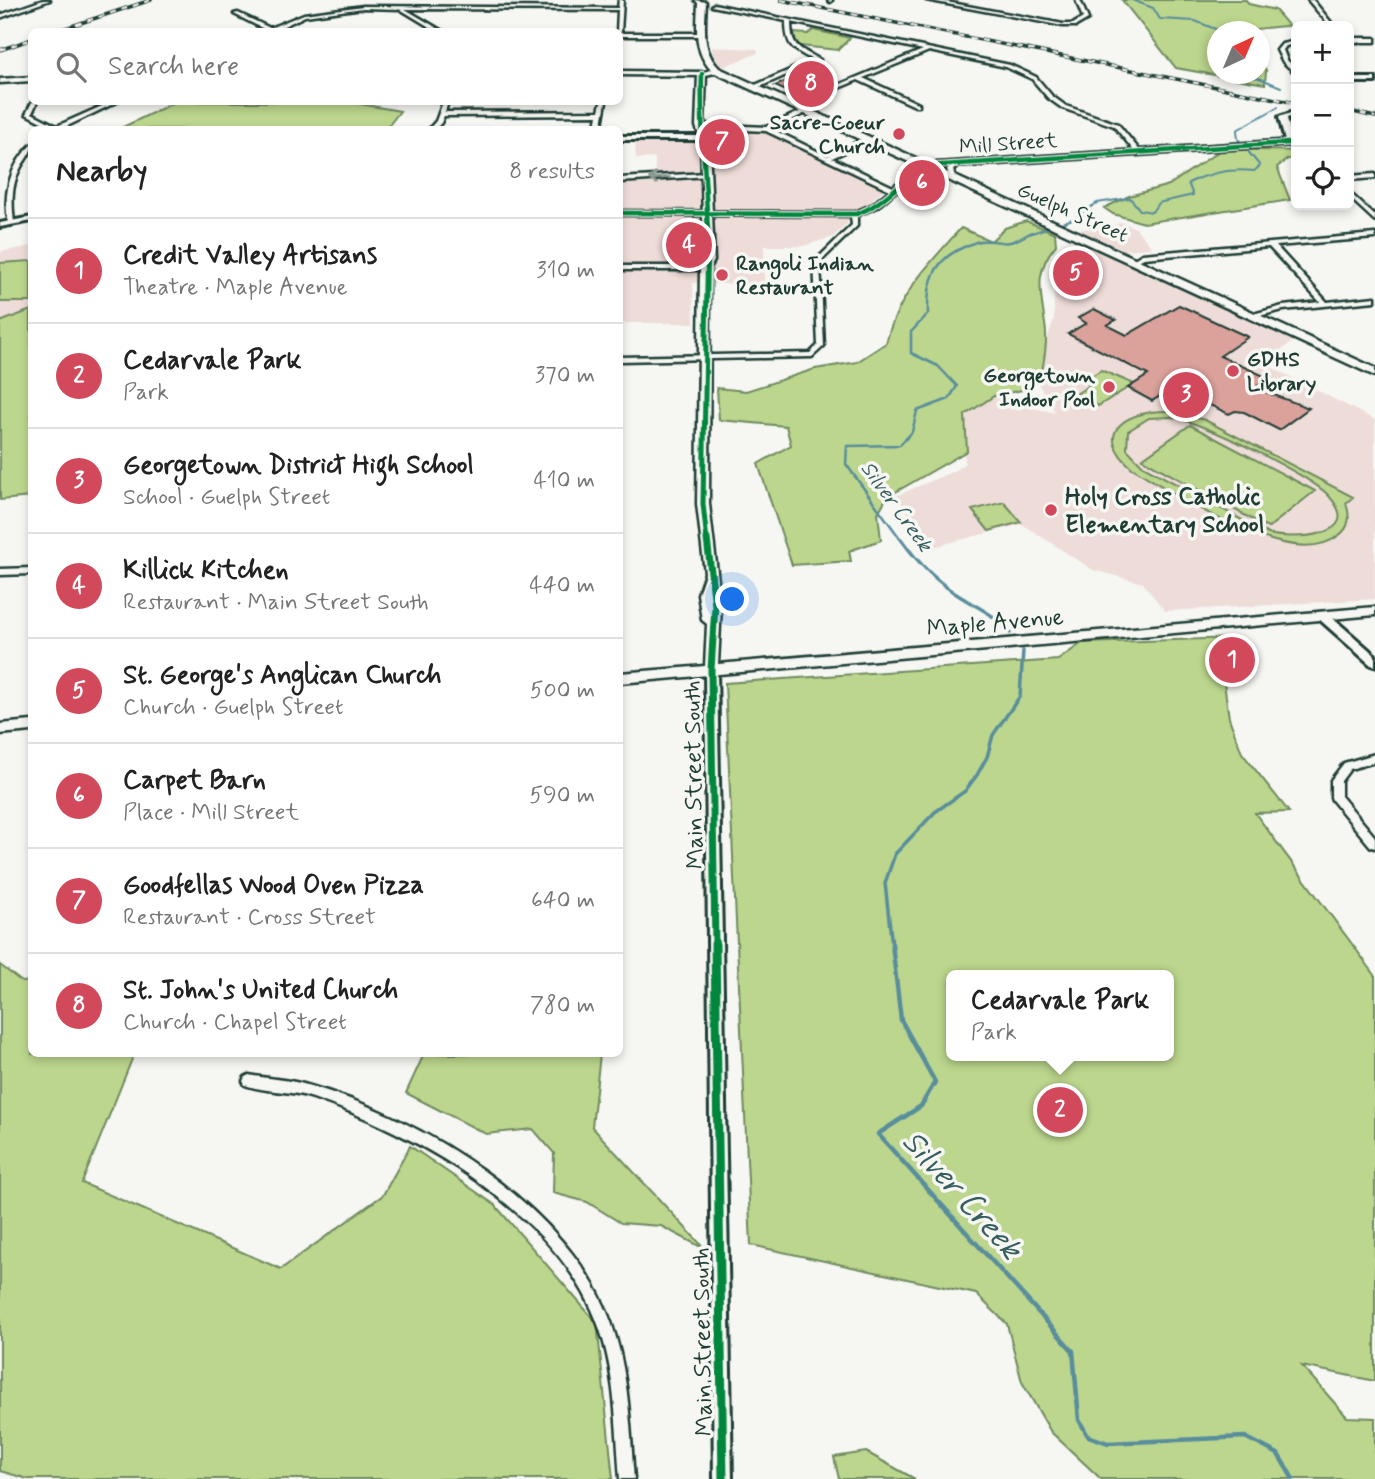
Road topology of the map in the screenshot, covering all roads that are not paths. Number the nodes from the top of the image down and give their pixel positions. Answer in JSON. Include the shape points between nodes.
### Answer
{"nodes":[{"id":1,"x":48,"y":0,"type":"edge"},
{"id":2,"x":332,"y":0,"type":"edge"},
{"id":3,"x":621,"y":0,"type":"edge"},
{"id":4,"x":928,"y":0,"type":"edge"},
{"id":5,"x":1078,"y":0,"type":"edge"},
{"id":6,"x":1310,"y":0,"type":"edge"},
{"id":7,"x":702,"y":1,"type":"edge"},
{"id":8,"x":986,"y":3,"type":"dead end"},
{"id":9,"x":714,"y":5,"type":"dead end"},
{"id":10,"x":402,"y":8,"type":"junction"},
{"id":11,"x":336,"y":9,"type":"junction"},
{"id":12,"x":620,"y":9,"type":"junction"},
{"id":13,"x":978,"y":10,"type":"junction"},
{"id":14,"x":236,"y":14,"type":"dead end"},
{"id":15,"x":0,"y":17,"type":"edge"},
{"id":16,"x":788,"y":21,"type":"junction"},
{"id":17,"x":1328,"y":21,"type":"edge"},
{"id":18,"x":262,"y":28,"type":"edge"},
{"id":19,"x":275,"y":28,"type":"edge"},
{"id":20,"x":432,"y":28,"type":"edge"},
{"id":21,"x":619,"y":28,"type":"edge"},
{"id":22,"x":623,"y":33,"type":"edge"},
{"id":23,"x":702,"y":34,"type":"junction"},
{"id":24,"x":1354,"y":40,"type":"edge"},
{"id":25,"x":1375,"y":40,"type":"edge"},
{"id":26,"x":1291,"y":44,"type":"edge"},
{"id":27,"x":929,"y":49,"type":"junction"},
{"id":28,"x":1291,"y":67,"type":"edge"},
{"id":29,"x":716,"y":70,"type":"junction"},
{"id":30,"x":623,"y":73,"type":"edge"},
{"id":31,"x":702,"y":74,"type":"junction"},
{"id":32,"x":858,"y":78,"type":"junction"},
{"id":33,"x":28,"y":79,"type":"edge"},
{"id":34,"x":1354,"y":80,"type":"edge"},
{"id":35,"x":1375,"y":80,"type":"edge"},
{"id":36,"x":0,"y":81,"type":"edge"},
{"id":37,"x":755,"y":87,"type":"junction"},
{"id":38,"x":33,"y":105,"type":"edge"},
{"id":39,"x":107,"y":105,"type":"edge"},
{"id":40,"x":446,"y":105,"type":"edge"},
{"id":41,"x":603,"y":105,"type":"edge"},
{"id":42,"x":794,"y":105,"type":"junction"},
{"id":43,"x":917,"y":105,"type":"dead end"},
{"id":44,"x":806,"y":111,"type":"junction"},
{"id":45,"x":602,"y":113,"type":"junction"},
{"id":46,"x":444,"y":114,"type":"junction"},
{"id":47,"x":1291,"y":115,"type":"edge"},
{"id":48,"x":50,"y":126,"type":"edge"},
{"id":49,"x":62,"y":126,"type":"edge"},
{"id":50,"x":434,"y":126,"type":"edge"},
{"id":51,"x":599,"y":126,"type":"edge"},
{"id":52,"x":700,"y":126,"type":"junction"},
{"id":53,"x":767,"y":129,"type":"junction"},
{"id":54,"x":623,"y":138,"type":"edge"},
{"id":55,"x":701,"y":138,"type":"junction"},
{"id":56,"x":868,"y":139,"type":"junction"},
{"id":57,"x":1289,"y":143,"type":"junction"},
{"id":58,"x":1237,"y":145,"type":"joint"},
{"id":59,"x":1251,"y":145,"type":"joint"},
{"id":60,"x":1294,"y":147,"type":"edge"},
{"id":61,"x":1138,"y":152,"type":"junction"},
{"id":62,"x":28,"y":153,"type":"edge"},
{"id":63,"x":827,"y":159,"type":"junction"},
{"id":64,"x":962,"y":163,"type":"junction"},
{"id":65,"x":927,"y":166,"type":"junction"},
{"id":66,"x":703,"y":176,"type":"junction"},
{"id":67,"x":1375,"y":176,"type":"edge"},
{"id":68,"x":952,"y":177,"type":"junction"},
{"id":69,"x":1354,"y":178,"type":"edge"},
{"id":70,"x":623,"y":180,"type":"edge"},
{"id":71,"x":893,"y":189,"type":"junction"},
{"id":72,"x":1354,"y":199,"type":"edge"},
{"id":73,"x":703,"y":213,"type":"junction"},
{"id":74,"x":623,"y":214,"type":"edge"},
{"id":75,"x":854,"y":214,"type":"junction"},
{"id":76,"x":1375,"y":219,"type":"edge"},
{"id":77,"x":28,"y":220,"type":"edge"},
{"id":78,"x":11,"y":223,"type":"junction"},
{"id":79,"x":0,"y":225,"type":"edge"},
{"id":80,"x":1375,"y":236,"type":"edge"},
{"id":81,"x":1270,"y":244,"type":"junction"},
{"id":82,"x":1134,"y":261,"type":"junction"},
{"id":83,"x":623,"y":268,"type":"edge"},
{"id":84,"x":705,"y":268,"type":"junction"},
{"id":85,"x":1375,"y":299,"type":"edge"},
{"id":86,"x":1325,"y":304,"type":"junction"},
{"id":87,"x":1255,"y":315,"type":"junction"},
{"id":88,"x":706,"y":358,"type":"junction"},
{"id":89,"x":623,"y":359,"type":"edge"},
{"id":90,"x":1375,"y":372,"type":"edge"},
{"id":91,"x":28,"y":571,"type":"edge"},
{"id":92,"x":0,"y":572,"type":"edge"},
{"id":93,"x":1375,"y":611,"type":"edge"},
{"id":94,"x":1323,"y":616,"type":"junction"},
{"id":95,"x":1375,"y":662,"type":"edge"},
{"id":96,"x":711,"y":670,"type":"junction"},
{"id":97,"x":623,"y":678,"type":"edge"},
{"id":98,"x":28,"y":726,"type":"edge"},
{"id":99,"x":0,"y":729,"type":"edge"},
{"id":100,"x":1375,"y":758,"type":"edge"},
{"id":101,"x":1375,"y":844,"type":"edge"},
{"id":102,"x":249,"y":1081,"type":"dead end"},
{"id":103,"x":627,"y":1479,"type":"edge"},
{"id":104,"x":723,"y":1479,"type":"edge"}],
"edges":[{"from":1,"to":15,"type":"street"},
{"from":2,"to":11,"type":"street"},
{"from":3,"to":12,"type":"street"},
{"from":4,"to":13,"type":"street"},
{"from":5,"to":13,"type":"street","via":[[1086,19],[1074,25]]},
{"from":6,"to":17,"type":"street"},
{"from":7,"to":23,"type":"main road"},
{"from":8,"to":13,"type":"street"},
{"from":9,"to":16,"type":"street"},
{"from":10,"to":11,"type":"street"},
{"from":10,"to":12,"type":"street"},
{"from":10,"to":20,"type":"street"},
{"from":11,"to":19,"type":"street","via":[[304,15]]},
{"from":12,"to":21,"type":"street"},
{"from":14,"to":18,"type":"street"},
{"from":16,"to":27,"type":"street"},
{"from":16,"to":37,"type":"street","via":[[788,41],[817,61]]},
{"from":22,"to":23,"type":"street"},
{"from":23,"to":29,"type":"main road","via":[[703,58]]},
{"from":24,"to":25,"type":"street"},
{"from":26,"to":28,"type":"street","via":[[1280,50]]},
{"from":27,"to":32,"type":"street"},
{"from":27,"to":61,"type":"street","via":[[1022,71],[1064,107],[1116,125]]},
{"from":29,"to":31,"type":"main road"},
{"from":29,"to":37,"type":"main road","name":"Guelph Street"},
{"from":30,"to":31,"type":"street"},
{"from":31,"to":52,"type":"main road","name":"Main Street South"},
{"from":32,"to":42,"type":"street"},
{"from":32,"to":43,"type":"street"},
{"from":33,"to":36,"type":"street"},
{"from":34,"to":35,"type":"street"},
{"from":37,"to":42,"type":"main road","name":"Guelph Street"},
{"from":38,"to":48,"type":"street","via":[[29,114]]},
{"from":39,"to":49,"type":"street"},
{"from":40,"to":46,"type":"street"},
{"from":41,"to":45,"type":"street"},
{"from":42,"to":44,"type":"main road","name":"Guelph Street"},
{"from":44,"to":53,"type":"street"},
{"from":44,"to":56,"type":"main road","name":"Guelph Street"},
{"from":45,"to":46,"type":"street"},
{"from":45,"to":51,"type":"street"},
{"from":46,"to":50,"type":"street"},
{"from":47,"to":57,"type":"street","via":[[1283,117]]},
{"from":52,"to":53,"type":"street"},
{"from":52,"to":55,"type":"main road","name":"Main Street South"},
{"from":53,"to":63,"type":"street"},
{"from":54,"to":55,"type":"street"},
{"from":55,"to":66,"type":"main road","name":"Main Street South","via":[[705,142]]},
{"from":56,"to":63,"type":"street"},
{"from":56,"to":65,"type":"main road","name":"Guelph Street"},
{"from":57,"to":59,"type":"street","name":"Mill Street"},
{"from":57,"to":60,"type":"street"},
{"from":58,"to":59,"type":"street","name":"Mill Street"},
{"from":58,"to":61,"type":"street","name":"Mill Street"},
{"from":61,"to":64,"type":"street","name":"Mill Street"},
{"from":62,"to":78,"type":"street","via":[[9,186]]},
{"from":63,"to":71,"type":"street"},
{"from":64,"to":65,"type":"street","name":"Mill Street"},
{"from":64,"to":68,"type":"street","via":[[950,169]]},
{"from":65,"to":68,"type":"main road","name":"Guelph Street"},
{"from":65,"to":71,"type":"street","name":"Mill Street"},
{"from":66,"to":70,"type":"street","one_way":true},
{"from":66,"to":73,"type":"main road","name":"Main Street South"},
{"from":67,"to":69,"type":"street"},
{"from":68,"to":82,"type":"main road","name":"Guelph Street"},
{"from":71,"to":75,"type":"street","name":"Mill Street","via":[[872,207]]},
{"from":72,"to":76,"type":"street"},
{"from":73,"to":74,"type":"street"},
{"from":73,"to":75,"type":"street"},
{"from":73,"to":84,"type":"main road","name":"Main Street South","via":[[709,261]]},
{"from":75,"to":88,"type":"street","via":[[855,225],[817,262],[822,345],[812,355]]},
{"from":77,"to":78,"type":"street"},
{"from":78,"to":79,"type":"street"},
{"from":80,"to":81,"type":"street"},
{"from":81,"to":82,"type":"street","via":[[1142,256]]},
{"from":81,"to":86,"type":"street"},
{"from":82,"to":87,"type":"main road","name":"Guelph Street"},
{"from":83,"to":84,"type":"street"},
{"from":84,"to":88,"type":"main road","name":"Main Street South"},
{"from":85,"to":86,"type":"street"},
{"from":86,"to":87,"type":"street"},
{"from":87,"to":90,"type":"main road","name":"Guelph Street"},
{"from":88,"to":89,"type":"street"},
{"from":88,"to":96,"type":"main road","name":"Main Street South","via":[[703,503],[711,571],[704,594],[714,635]]},
{"from":91,"to":92,"type":"street"},
{"from":93,"to":94,"type":"main road","name":"Maple Avenue"},
{"from":94,"to":95,"type":"street"},
{"from":94,"to":96,"type":"main road","name":"Maple Avenue"},
{"from":96,"to":97,"type":"main road","name":"Maple Avenue"},
{"from":96,"to":104,"type":"street","name":"Main Street South"},
{"from":98,"to":99,"type":"main road"},
{"from":100,"to":101,"type":"street","via":[[1347,766],[1335,780],[1336,797]]},
{"from":102,"to":103,"type":"street","via":[[309,1091],[383,1117],[508,1197],[547,1236],[579,1273],[603,1321],[617,1367]]}]}
